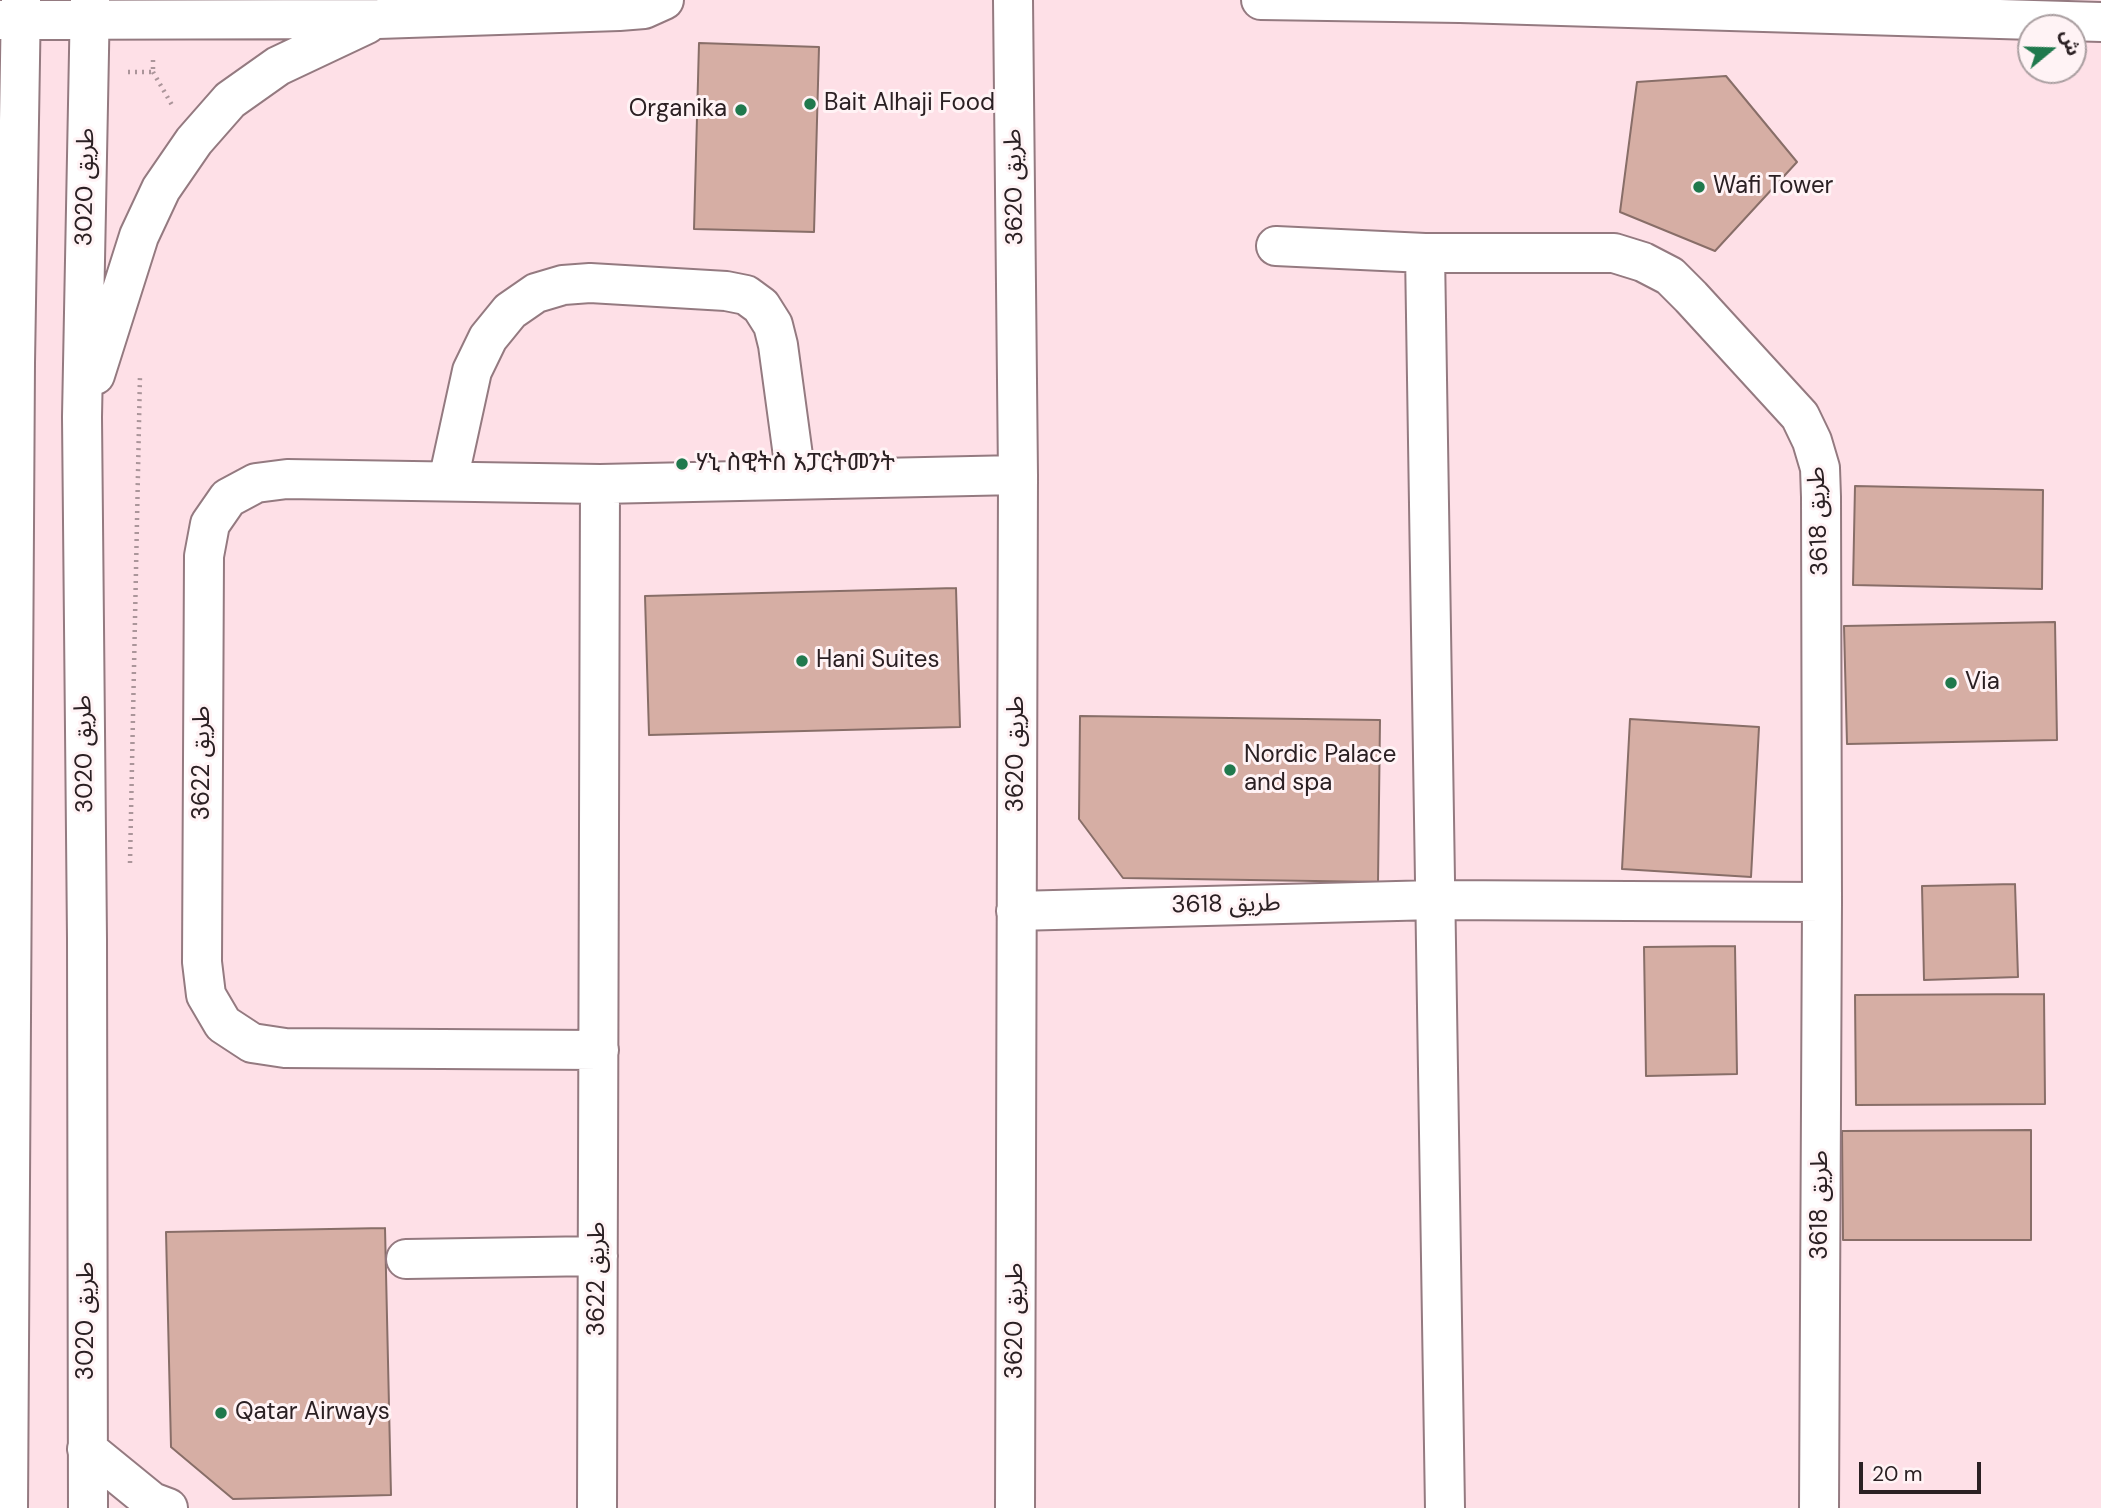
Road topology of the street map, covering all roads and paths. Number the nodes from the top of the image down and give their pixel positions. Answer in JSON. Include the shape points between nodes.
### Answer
{"nodes":[{"id":1,"x":664,"y":0,"type":"edge"},
{"id":2,"x":1013,"y":0,"type":"edge"},
{"id":3,"x":1261,"y":0,"type":"edge"},
{"id":4,"x":1460,"y":2,"type":"edge"},
{"id":5,"x":90,"y":10,"type":"edge"},
{"id":6,"x":14,"y":13,"type":"edge"},
{"id":7,"x":378,"y":19,"type":"junction"},
{"id":8,"x":2101,"y":22,"type":"edge"},
{"id":9,"x":153,"y":72,"type":"dead end"},
{"id":10,"x":194,"y":141,"type":"junction"},
{"id":11,"x":1276,"y":246,"type":"dead end"},
{"id":12,"x":1425,"y":253,"type":"junction"},
{"id":13,"x":0,"y":295,"type":"edge"},
{"id":14,"x":140,"y":362,"type":"dead end"},
{"id":15,"x":15,"y":363,"type":"junction"},
{"id":16,"x":82,"y":417,"type":"junction"},
{"id":17,"x":1018,"y":475,"type":"junction"},
{"id":18,"x":796,"y":478,"type":"junction"},
{"id":19,"x":448,"y":481,"type":"junction"},
{"id":20,"x":600,"y":484,"type":"junction"},
{"id":21,"x":130,"y":874,"type":"dead end"},
{"id":22,"x":1435,"y":900,"type":"junction"},
{"id":23,"x":1822,"y":902,"type":"junction"},
{"id":24,"x":1016,"y":911,"type":"junction"},
{"id":25,"x":599,"y":1050,"type":"junction"},
{"id":26,"x":598,"y":1256,"type":"junction"},
{"id":27,"x":406,"y":1259,"type":"dead end"},
{"id":28,"x":88,"y":1449,"type":"junction"},
{"id":29,"x":8,"y":1508,"type":"edge"},
{"id":30,"x":88,"y":1508,"type":"edge"},
{"id":31,"x":168,"y":1508,"type":"edge"},
{"id":32,"x":597,"y":1508,"type":"edge"},
{"id":33,"x":1015,"y":1508,"type":"edge"},
{"id":34,"x":1445,"y":1508,"type":"edge"},
{"id":35,"x":1819,"y":1508,"type":"edge"}],
"edges":[{"from":1,"to":7,"type":"street","via":[[644,9],[619,11]]},
{"from":2,"to":17,"type":"street","name":"طريق 3620"},
{"from":3,"to":4,"type":"street"},
{"from":4,"to":8,"type":"street"},
{"from":5,"to":6,"type":"street"},
{"from":5,"to":7,"type":"street"},
{"from":5,"to":16,"type":"street","name":"طريق 3020"},
{"from":6,"to":15,"type":"street"},
{"from":7,"to":10,"type":"street","via":[[278,66],[230,100]]},
{"from":9,"to":10,"type":"path"},
{"from":10,"to":16,"type":"street","via":[[161,189],[139,236]]},
{"from":11,"to":12,"type":"street","name":"طريق 3618"},
{"from":12,"to":22,"type":"street"},
{"from":12,"to":23,"type":"street","name":"طريق 3618","via":[[1614,253],[1643,262],[1670,276],[1800,416],[1820,468]]},
{"from":13,"to":15,"type":"street"},
{"from":14,"to":21,"type":"path"},
{"from":15,"to":29,"type":"street"},
{"from":16,"to":28,"type":"street","name":"طريق 3020"},
{"from":17,"to":18,"type":"street","name":"طريق 3622"},
{"from":17,"to":24,"type":"street","name":"طريق 3620"},
{"from":18,"to":19,"type":"street","via":[[778,345],[761,306],[746,295],[726,291],[590,283],[536,293],[510,311],[488,338],[472,371]]},
{"from":18,"to":20,"type":"street","name":"طريق 3622"},
{"from":19,"to":20,"type":"street","name":"طريق 3622"},
{"from":19,"to":25,"type":"street","name":"طريق 3622","via":[[287,479],[256,483],[228,498],[210,524],[204,556],[202,962],[206,995],[223,1024],[252,1043],[285,1048]]},
{"from":20,"to":25,"type":"street","name":"طريق 3622"},
{"from":22,"to":23,"type":"street","name":"طريق 3618"},
{"from":22,"to":24,"type":"street","name":"طريق 3618"},
{"from":22,"to":34,"type":"street"},
{"from":23,"to":35,"type":"street","name":"طريق 3618"},
{"from":24,"to":33,"type":"street","name":"طريق 3620"},
{"from":25,"to":26,"type":"street","name":"طريق 3622"},
{"from":26,"to":27,"type":"street"},
{"from":26,"to":32,"type":"street","name":"طريق 3622"},
{"from":28,"to":30,"type":"street","name":"طريق 3020"},
{"from":28,"to":31,"type":"street","via":[[152,1502]]}]}
